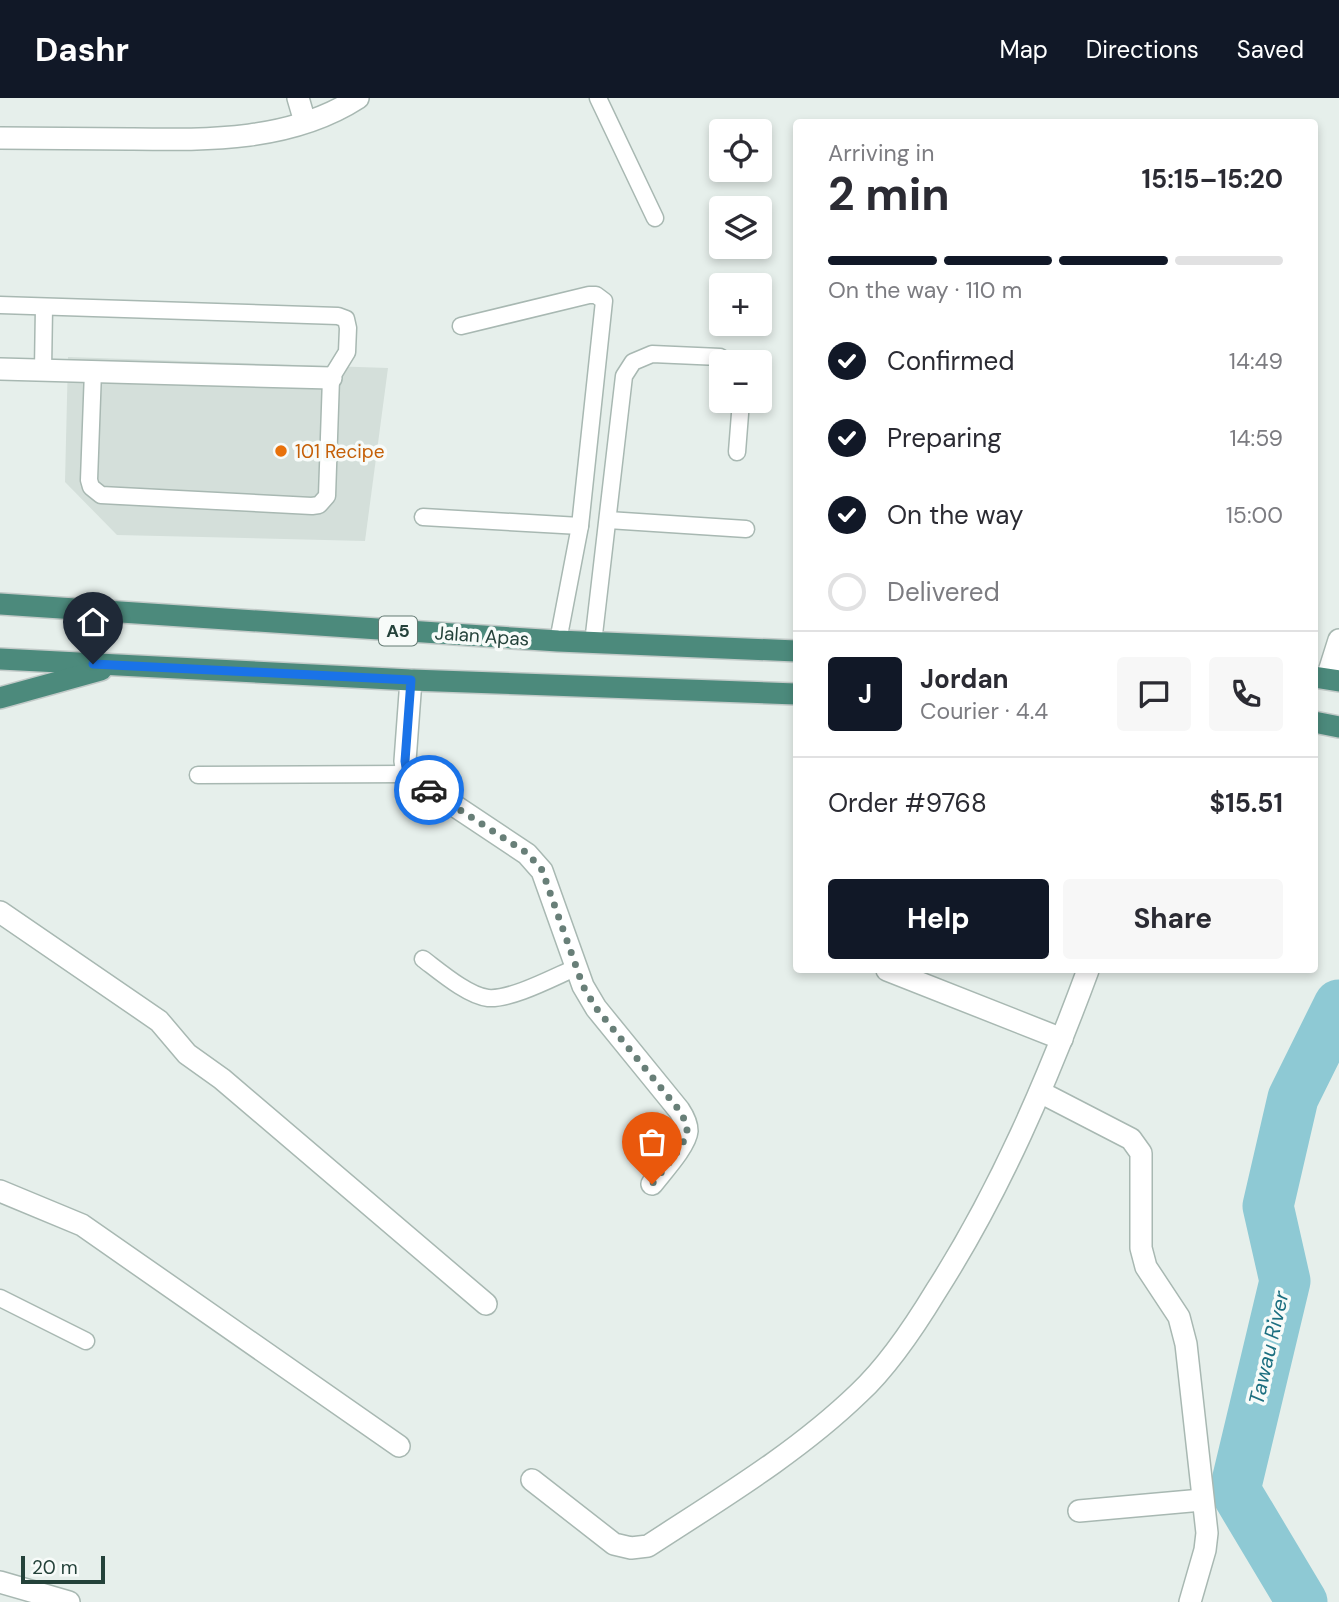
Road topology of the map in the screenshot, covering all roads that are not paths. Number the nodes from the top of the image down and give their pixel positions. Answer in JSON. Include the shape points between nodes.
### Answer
{"nodes":[{"id":1,"x":298,"y":98,"type":"edge"},
{"id":2,"x":358,"y":98,"type":"edge"},
{"id":3,"x":598,"y":98,"type":"edge"},
{"id":4,"x":305,"y":122,"type":"junction"},
{"id":5,"x":0,"y":138,"type":"edge"},
{"id":6,"x":655,"y":218,"type":"dead end"},
{"id":7,"x":0,"y":305,"type":"edge"},
{"id":8,"x":44,"y":307,"type":"junction"},
{"id":9,"x":461,"y":326,"type":"dead end"},
{"id":10,"x":709,"y":357,"type":"edge"},
{"id":11,"x":0,"y":369,"type":"edge"},
{"id":12,"x":43,"y":370,"type":"junction"},
{"id":13,"x":93,"y":371,"type":"junction"},
{"id":14,"x":331,"y":378,"type":"junction"},
{"id":15,"x":740,"y":413,"type":"edge"},
{"id":16,"x":737,"y":452,"type":"dead end"},
{"id":17,"x":423,"y":517,"type":"dead end"},
{"id":18,"x":608,"y":520,"type":"junction"},
{"id":19,"x":580,"y":526,"type":"junction"},
{"id":20,"x":746,"y":529,"type":"dead end"},
{"id":21,"x":0,"y":604,"type":"edge"},
{"id":22,"x":1339,"y":640,"type":"edge"},
{"id":23,"x":558,"y":641,"type":"junction"},
{"id":24,"x":593,"y":643,"type":"junction"},
{"id":25,"x":793,"y":651,"type":"edge"},
{"id":26,"x":0,"y":659,"type":"edge"},
{"id":27,"x":116,"y":666,"type":"junction"},
{"id":28,"x":1327,"y":678,"type":"edge"},
{"id":29,"x":411,"y":680,"type":"junction"},
{"id":30,"x":793,"y":694,"type":"edge"},
{"id":31,"x":0,"y":698,"type":"edge"},
{"id":32,"x":1318,"y":723,"type":"edge"},
{"id":33,"x":1339,"y":727,"type":"edge"},
{"id":34,"x":407,"y":774,"type":"junction"},
{"id":35,"x":198,"y":775,"type":"dead end"},
{"id":36,"x":0,"y":912,"type":"edge"},
{"id":37,"x":423,"y":959,"type":"dead end"},
{"id":38,"x":575,"y":968,"type":"junction"},
{"id":39,"x":895,"y":973,"type":"edge"},
{"id":40,"x":1087,"y":973,"type":"edge"},
{"id":41,"x":1062,"y":1039,"type":"junction"},
{"id":42,"x":1040,"y":1092,"type":"junction"},
{"id":43,"x":652,"y":1184,"type":"dead end"},
{"id":44,"x":0,"y":1191,"type":"edge"},
{"id":45,"x":0,"y":1298,"type":"edge"},
{"id":46,"x":486,"y":1304,"type":"dead end"},
{"id":47,"x":86,"y":1341,"type":"dead end"},
{"id":48,"x":399,"y":1446,"type":"dead end"},
{"id":49,"x":532,"y":1480,"type":"dead end"},
{"id":50,"x":1202,"y":1500,"type":"junction"},
{"id":51,"x":1079,"y":1511,"type":"dead end"},
{"id":52,"x":0,"y":1582,"type":"edge"},
{"id":53,"x":69,"y":1602,"type":"edge"},
{"id":54,"x":1190,"y":1602,"type":"edge"}],
"edges":[{"from":1,"to":4,"type":"street"},
{"from":2,"to":4,"type":"street"},
{"from":3,"to":6,"type":"lane"},
{"from":4,"to":5,"type":"street","via":[[212,140]]},
{"from":7,"to":8,"type":"lane"},
{"from":8,"to":12,"type":"lane"},
{"from":8,"to":14,"type":"lane","via":[[338,316],[348,323],[347,352]]},
{"from":9,"to":19,"type":"lane","via":[[589,295],[604,301]]},
{"from":10,"to":18,"type":"lane","via":[[652,354],[633,362],[624,376]]},
{"from":11,"to":12,"type":"street"},
{"from":12,"to":13,"type":"street"},
{"from":13,"to":14,"type":"street"},
{"from":13,"to":14,"type":"lane","via":[[89,480],[101,495],[312,506],[323,502],[328,491]]},
{"from":15,"to":16,"type":"lane"},
{"from":17,"to":19,"type":"lane"},
{"from":18,"to":20,"type":"lane"},
{"from":18,"to":24,"type":"lane"},
{"from":19,"to":23,"type":"lane"},
{"from":21,"to":23,"type":"highway","name":"Jalan Apas","number":"A5"},
{"from":22,"to":28,"type":"street"},
{"from":23,"to":24,"type":"highway","name":"Jalan Apas","number":"A5"},
{"from":24,"to":25,"type":"highway","name":"Jalan Apas","number":"A5"},
{"from":26,"to":27,"type":"highway"},
{"from":27,"to":29,"type":"highway"},
{"from":27,"to":31,"type":"highway"},
{"from":29,"to":30,"type":"highway"},
{"from":29,"to":34,"type":"street"},
{"from":32,"to":33,"type":"highway"},
{"from":34,"to":35,"type":"lane"},
{"from":34,"to":38,"type":"street","via":[[527,853],[542,870]]},
{"from":36,"to":46,"type":"street","via":[[159,1021],[187,1054]]},
{"from":37,"to":38,"type":"lane","via":[[471,992],[488,998]]},
{"from":38,"to":43,"type":"street","via":[[596,1008],[685,1121],[685,1140]]},
{"from":39,"to":41,"type":"street"},
{"from":40,"to":41,"type":"street"},
{"from":41,"to":42,"type":"street"},
{"from":42,"to":49,"type":"street","via":[[975,1228],[915,1325],[861,1391],[823,1424],[648,1546],[614,1544]]},
{"from":42,"to":50,"type":"street","via":[[1131,1139],[1141,1153],[1141,1248],[1146,1267],[1179,1317],[1186,1343]]},
{"from":44,"to":48,"type":"street","via":[[82,1225]]},
{"from":45,"to":47,"type":"lane"},
{"from":50,"to":51,"type":"street"},
{"from":50,"to":54,"type":"street","via":[[1205,1550]]},
{"from":52,"to":53,"type":"street"}]}
